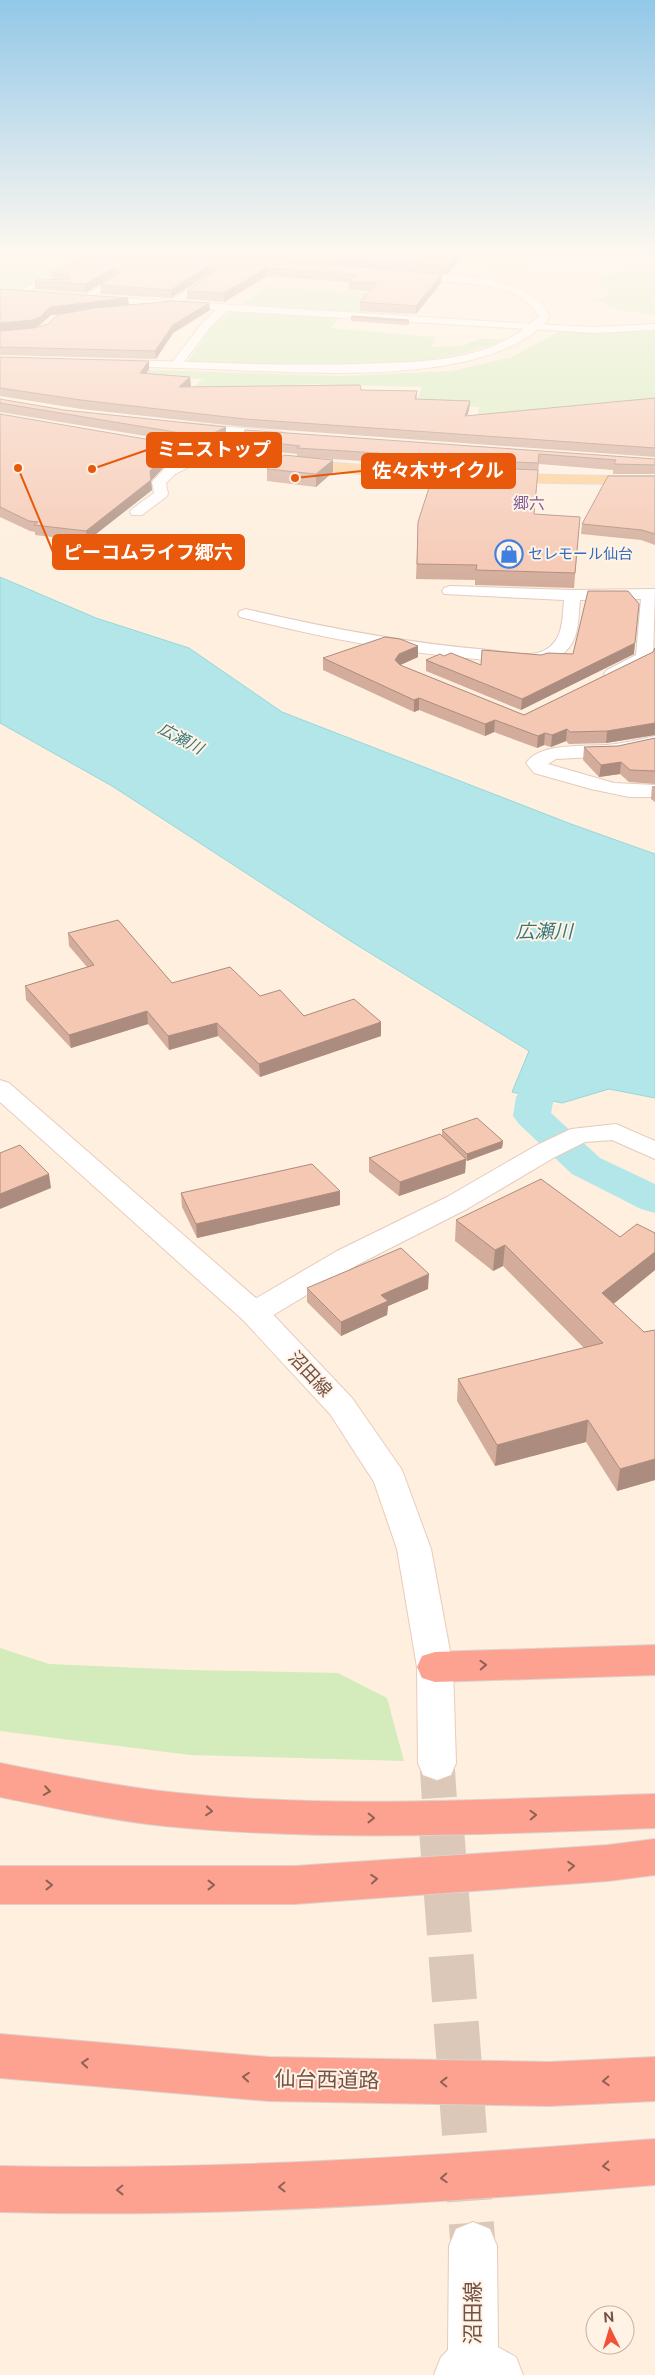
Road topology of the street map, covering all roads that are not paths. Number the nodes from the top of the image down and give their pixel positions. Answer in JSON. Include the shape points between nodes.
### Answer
{"nodes":[{"id":1,"x":254,"y":367,"type":"edge"},
{"id":2,"x":384,"y":367,"type":"edge"},
{"id":3,"x":179,"y":426,"type":"edge"},
{"id":4,"x":246,"y":433,"type":"junction"},
{"id":5,"x":291,"y":437,"type":"edge"},
{"id":6,"x":136,"y":442,"type":"edge"},
{"id":7,"x":210,"y":453,"type":"junction"},
{"id":8,"x":655,"y":480,"type":"edge"},
{"id":9,"x":137,"y":512,"type":"dead end"},
{"id":10,"x":450,"y":591,"type":"edge"},
{"id":11,"x":652,"y":594,"type":"edge"},
{"id":12,"x":572,"y":595,"type":"junction"},
{"id":13,"x":246,"y":614,"type":"dead end"},
{"id":14,"x":451,"y":652,"type":"junction"},
{"id":15,"x":424,"y":663,"type":"dead end"},
{"id":16,"x":601,"y":680,"type":"edge"},
{"id":17,"x":655,"y":742,"type":"edge"},
{"id":18,"x":655,"y":791,"type":"edge"},
{"id":19,"x":0,"y":1088,"type":"edge"},
{"id":20,"x":655,"y":1151,"type":"edge"},
{"id":21,"x":254,"y":1314,"type":"junction"},
{"id":22,"x":655,"y":1660,"type":"edge"},
{"id":23,"x":435,"y":1667,"type":"junction"},
{"id":24,"x":437,"y":1763,"type":"tunnel mouth"},
{"id":25,"x":0,"y":1780,"type":"edge"},
{"id":26,"x":655,"y":1812,"type":"edge"},
{"id":27,"x":655,"y":1857,"type":"edge"},
{"id":28,"x":0,"y":1885,"type":"edge"},
{"id":29,"x":0,"y":2056,"type":"edge"},
{"id":30,"x":655,"y":2079,"type":"edge"},
{"id":31,"x":655,"y":2162,"type":"edge"},
{"id":32,"x":0,"y":2189,"type":"edge"},
{"id":33,"x":473,"y":2246,"type":"tunnel mouth"},
{"id":34,"x":477,"y":2370,"type":"edge"}],
"edges":[{"from":1,"to":2,"type":"street"},
{"from":3,"to":4,"type":"street"},
{"from":4,"to":5,"type":"street"},
{"from":4,"to":7,"type":"street"},
{"from":6,"to":7,"type":"main road"},
{"from":7,"to":8,"type":"main road","via":[[295,463],[451,474]]},
{"from":7,"to":9,"type":"street","via":[[170,471],[159,482],[161,494]]},
{"from":10,"to":12,"type":"street"},
{"from":11,"to":12,"type":"street"},
{"from":11,"to":16,"type":"street","via":[[644,658]]},
{"from":12,"to":14,"type":"street","via":[[566,643],[556,653],[540,659]]},
{"from":13,"to":14,"type":"street","via":[[310,630]]},
{"from":14,"to":15,"type":"street"},
{"from":17,"to":18,"type":"street","via":[[616,750],[552,754],[536,763],[541,769],[593,783],[643,794]]},
{"from":19,"to":21,"type":"street","name":"沼田線"},
{"from":20,"to":21,"type":"street","via":[[616,1132],[580,1135],[457,1203],[347,1258]]},
{"from":21,"to":23,"type":"street","name":"沼田線","via":[[341,1406],[390,1479],[414,1549]]},
{"from":23,"to":22,"type":"highway","one_way":true},
{"from":23,"to":24,"type":"street","name":"沼田線"},
{"from":25,"to":26,"type":"highway","one_way":true,"via":[[42,1790],[149,1806],[264,1816],[388,1818]]},
{"from":28,"to":27,"type":"highway","one_way":true,"via":[[295,1885],[598,1864]]},
{"from":30,"to":29,"type":"highway","name":"仙台西道路","one_way":true,"via":[[550,2084],[268,2079]]},
{"from":31,"to":32,"type":"highway","one_way":true,"via":[[302,2186],[53,2191]]},
{"from":33,"to":34,"type":"street","name":"沼田線"}]}
